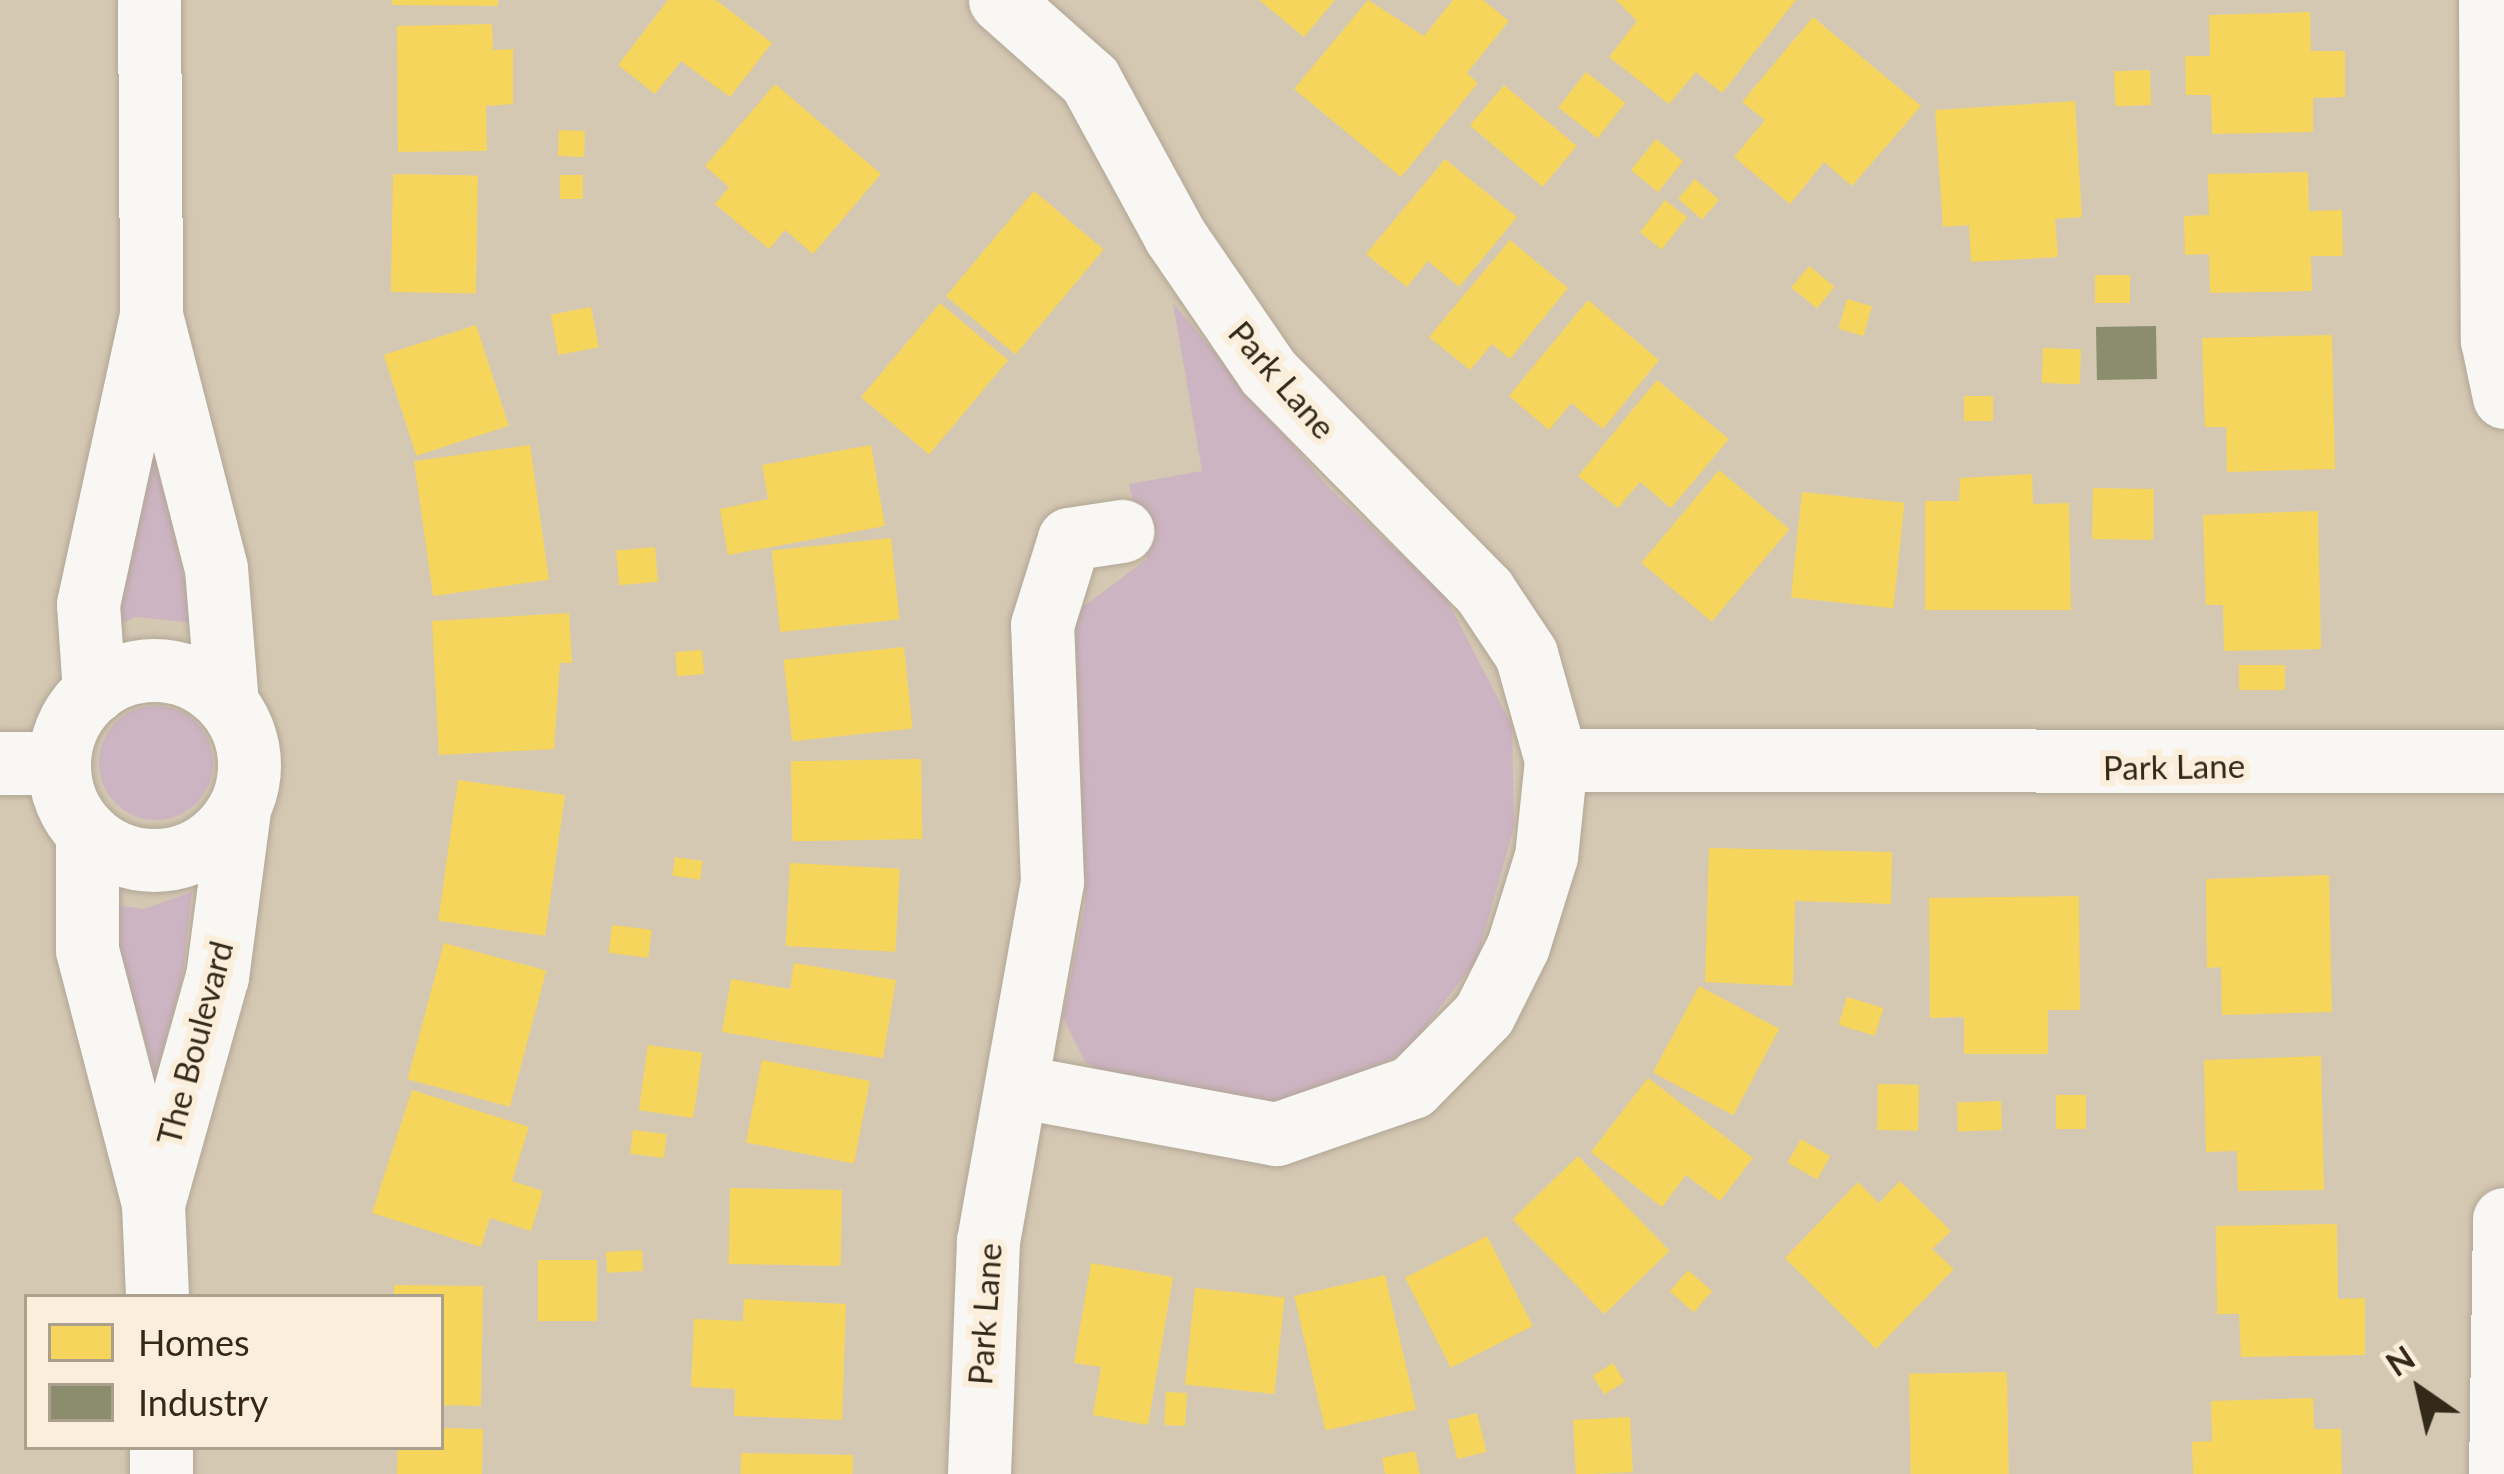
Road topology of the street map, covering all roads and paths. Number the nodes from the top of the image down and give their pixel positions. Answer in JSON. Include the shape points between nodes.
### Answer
{"nodes":[{"id":1,"x":149,"y":0,"type":"edge"},
{"id":2,"x":1000,"y":0,"type":"edge"},
{"id":3,"x":2490,"y":0,"type":"edge"},
{"id":4,"x":151,"y":315,"type":"junction"},
{"id":5,"x":2504,"y":397,"type":"edge"},
{"id":6,"x":1122,"y":532,"type":"dead end"},
{"id":7,"x":94,"y":692,"type":"junction"},
{"id":8,"x":227,"y":704,"type":"junction"},
{"id":9,"x":1556,"y":760,"type":"junction"},
{"id":10,"x":2504,"y":761,"type":"edge"},
{"id":11,"x":29,"y":763,"type":"edge"},
{"id":12,"x":239,"y":811,"type":"junction"},
{"id":13,"x":87,"y":834,"type":"junction"},
{"id":14,"x":1023,"y":1087,"type":"junction"},
{"id":15,"x":153,"y":1204,"type":"junction"},
{"id":16,"x":2504,"y":1219,"type":"edge"},
{"id":17,"x":157,"y":1294,"type":"edge"},
{"id":18,"x":979,"y":1474,"type":"edge"},
{"id":19,"x":2500,"y":1474,"type":"edge"}],
"edges":[{"from":1,"to":4,"type":"street"},
{"from":2,"to":9,"type":"street","name":"Park Lane","via":[[1090,80],[1175,236],[1268,372],[1484,591],[1526,654]]},
{"from":3,"to":5,"type":"street","via":[[2492,340]]},
{"from":4,"to":7,"type":"street","via":[[88,604]]},
{"from":4,"to":8,"type":"street","via":[[216,568]]},
{"from":6,"to":14,"type":"street","name":"Park Lane","via":[[1069,539],[1042,625],[1052,882]]},
{"from":7,"to":8,"type":"street","via":[[148,670],[178,672]]},
{"from":7,"to":11,"type":"street"},
{"from":8,"to":12,"type":"street","via":[[250,755]]},
{"from":9,"to":10,"type":"street","name":"Park Lane"},
{"from":9,"to":14,"type":"street","name":"Park Lane","via":[[1546,856],[1518,946],[1474,1028],[1412,1087],[1276,1134]]},
{"from":11,"to":13,"type":"street"},
{"from":12,"to":13,"type":"street","via":[[221,834],[169,860],[139,860]]},
{"from":12,"to":15,"type":"street","name":"The Boulevard","via":[[218,977]]},
{"from":13,"to":15,"type":"street","name":"The Boulevard","via":[[87,950]]},
{"from":14,"to":18,"type":"street","name":"Park Lane","via":[[988,1241]]},
{"from":15,"to":17,"type":"street","name":"The Boulevard"},
{"from":16,"to":19,"type":"street"}]}
